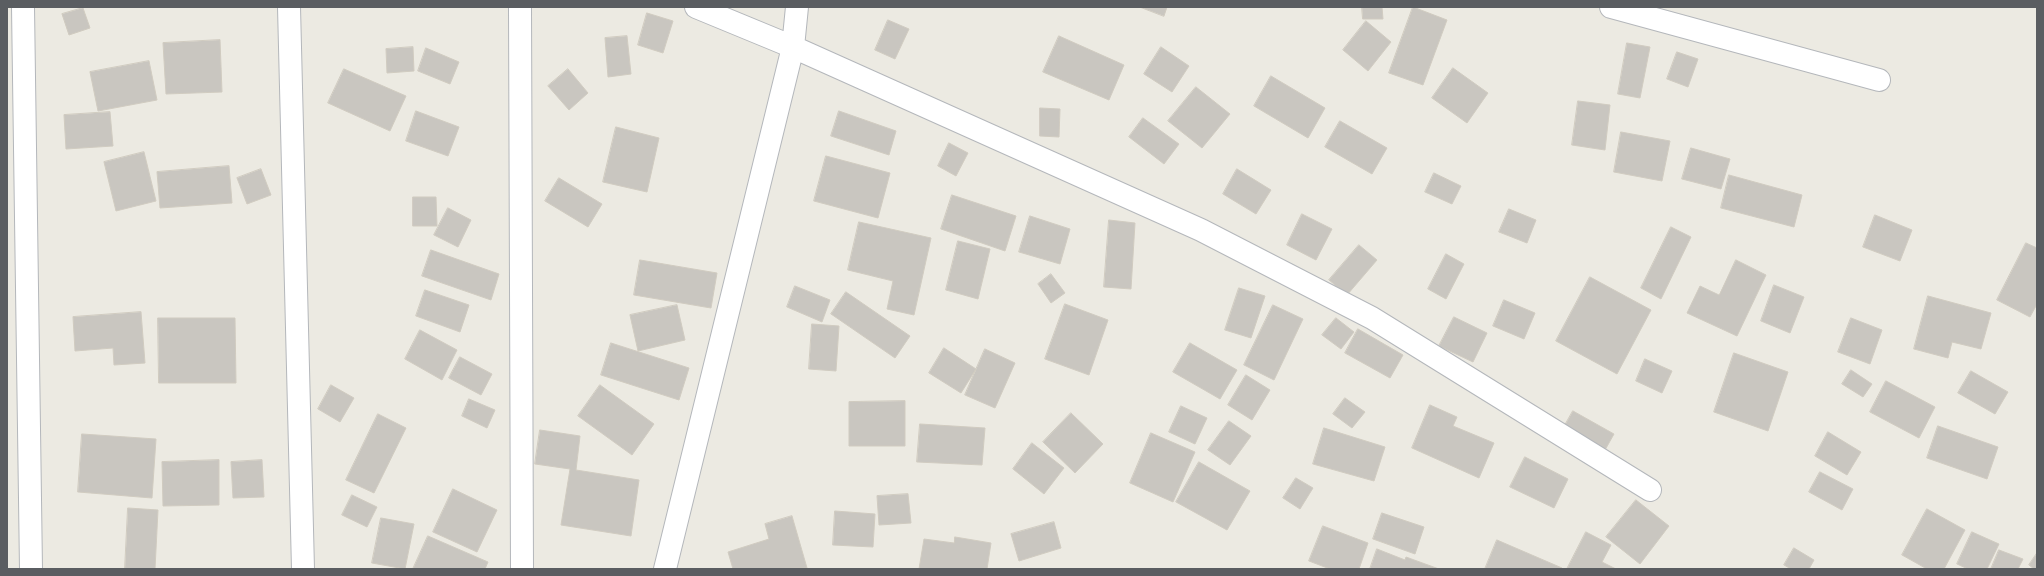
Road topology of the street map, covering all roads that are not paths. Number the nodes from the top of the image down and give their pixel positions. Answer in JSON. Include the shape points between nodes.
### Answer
{"nodes":[{"id":1,"x":23,"y":7,"type":"edge"},
{"id":2,"x":289,"y":7,"type":"edge"},
{"id":3,"x":520,"y":7,"type":"edge"},
{"id":4,"x":696,"y":7,"type":"edge"},
{"id":5,"x":797,"y":7,"type":"edge"},
{"id":6,"x":1611,"y":7,"type":"edge"},
{"id":7,"x":793,"y":47,"type":"junction"},
{"id":8,"x":1879,"y":80,"type":"dead end"},
{"id":9,"x":1650,"y":490,"type":"dead end"},
{"id":10,"x":31,"y":569,"type":"edge"},
{"id":11,"x":303,"y":569,"type":"edge"},
{"id":12,"x":522,"y":569,"type":"edge"},
{"id":13,"x":665,"y":569,"type":"edge"}],
"edges":[{"from":1,"to":10,"type":"street"},
{"from":2,"to":11,"type":"street"},
{"from":3,"to":12,"type":"street"},
{"from":4,"to":7,"type":"street"},
{"from":5,"to":7,"type":"street"},
{"from":6,"to":8,"type":"street"},
{"from":7,"to":9,"type":"street","via":[[1201,230],[1366,314]]},
{"from":7,"to":13,"type":"street"}]}
